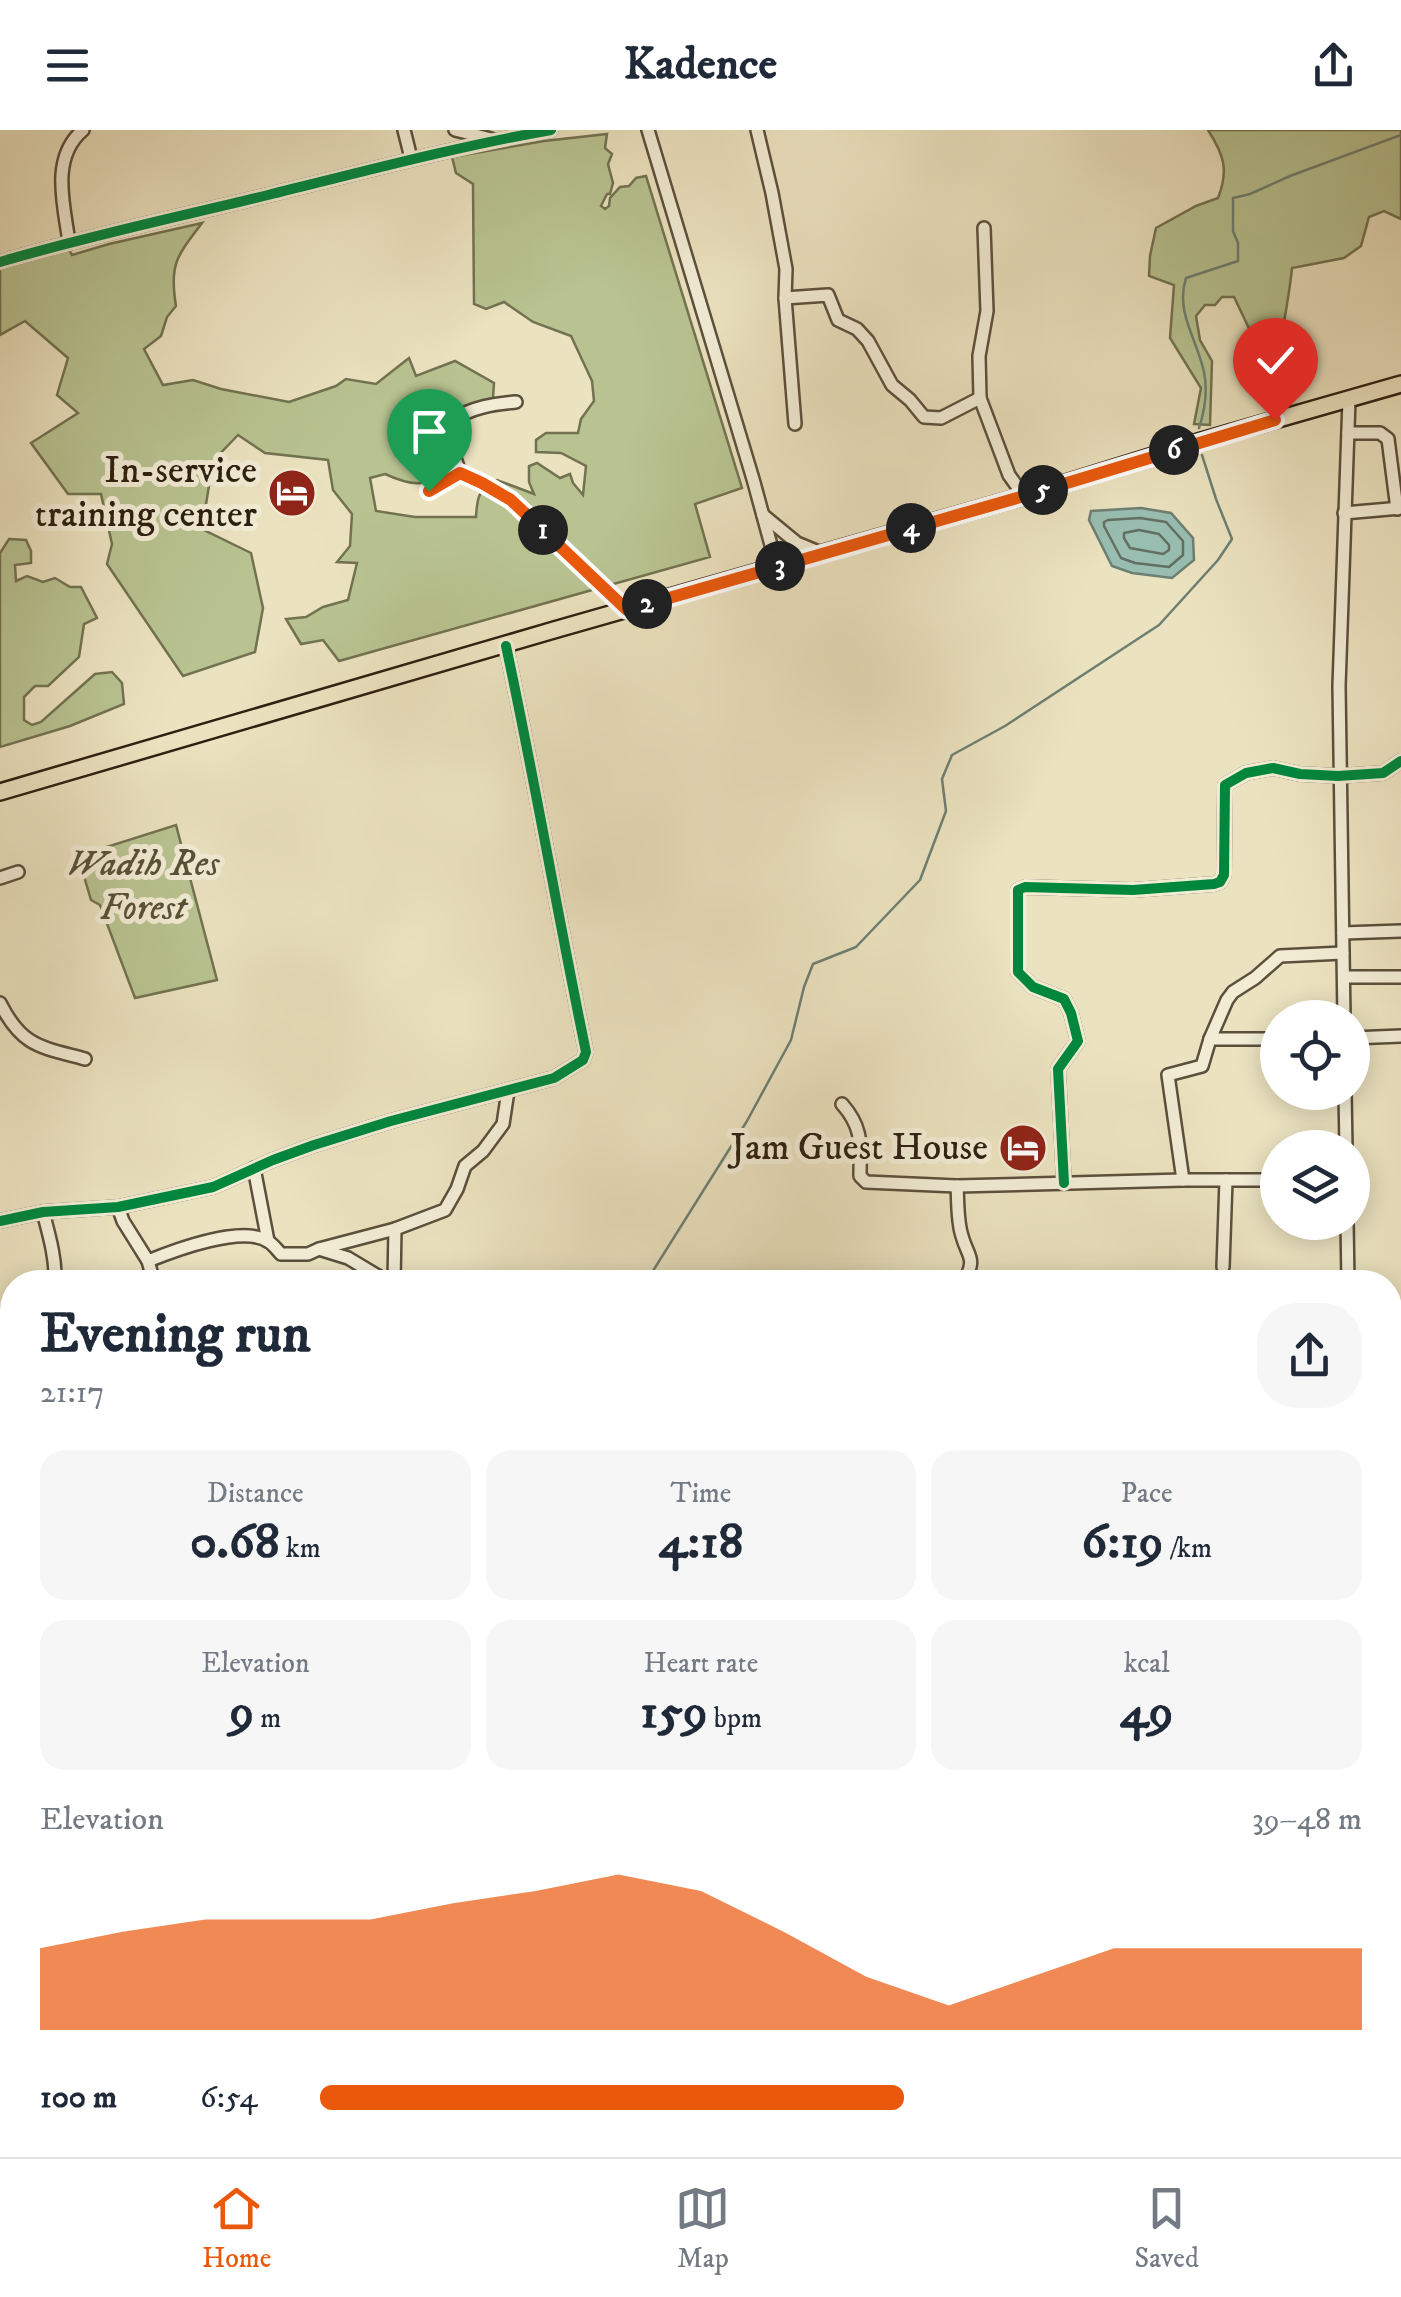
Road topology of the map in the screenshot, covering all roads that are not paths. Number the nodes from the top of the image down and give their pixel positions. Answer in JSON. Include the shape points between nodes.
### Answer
{"nodes":[{"id":1,"x":83,"y":130,"type":"edge"},
{"id":2,"x":404,"y":130,"type":"edge"},
{"id":3,"x":456,"y":130,"type":"edge"},
{"id":4,"x":552,"y":130,"type":"edge"},
{"id":5,"x":648,"y":130,"type":"edge"},
{"id":6,"x":758,"y":130,"type":"edge"},
{"id":7,"x":495,"y":140,"type":"junction"},
{"id":8,"x":411,"y":158,"type":"junction"},
{"id":9,"x":984,"y":228,"type":"dead end"},
{"id":10,"x":69,"y":242,"type":"junction"},
{"id":11,"x":0,"y":262,"type":"edge"},
{"id":12,"x":786,"y":298,"type":"junction"},
{"id":13,"x":1401,"y":384,"type":"edge"},
{"id":14,"x":980,"y":398,"type":"junction"},
{"id":15,"x":1350,"y":400,"type":"junction"},
{"id":16,"x":516,"y":402,"type":"dead end"},
{"id":17,"x":794,"y":424,"type":"dead end"},
{"id":18,"x":1348,"y":433,"type":"junction"},
{"id":19,"x":460,"y":473,"type":"junction"},
{"id":20,"x":429,"y":491,"type":"dead end"},
{"id":21,"x":1024,"y":496,"type":"junction"},
{"id":22,"x":1399,"y":509,"type":"edge"},
{"id":23,"x":1344,"y":513,"type":"junction"},
{"id":24,"x":763,"y":515,"type":"junction"},
{"id":25,"x":823,"y":554,"type":"junction"},
{"id":26,"x":776,"y":567,"type":"junction"},
{"id":27,"x":627,"y":610,"type":"junction"},
{"id":28,"x":506,"y":646,"type":"junction"},
{"id":29,"x":1401,"y":762,"type":"edge"},
{"id":30,"x":1338,"y":776,"type":"junction"},
{"id":31,"x":0,"y":792,"type":"edge"},
{"id":32,"x":18,"y":872,"type":"dead end"},
{"id":33,"x":0,"y":878,"type":"edge"},
{"id":34,"x":1401,"y":931,"type":"edge"},
{"id":35,"x":1343,"y":933,"type":"junction"},
{"id":36,"x":1344,"y":953,"type":"junction"},
{"id":37,"x":1344,"y":978,"type":"junction"},
{"id":38,"x":1401,"y":978,"type":"edge"},
{"id":39,"x":1344,"y":1000,"type":"edge"},
{"id":40,"x":0,"y":1003,"type":"edge"},
{"id":41,"x":1401,"y":1036,"type":"edge"},
{"id":42,"x":1370,"y":1037,"type":"edge"},
{"id":43,"x":1210,"y":1039,"type":"junction"},
{"id":44,"x":1260,"y":1039,"type":"edge"},
{"id":45,"x":85,"y":1059,"type":"dead end"},
{"id":46,"x":508,"y":1091,"type":"junction"},
{"id":47,"x":842,"y":1104,"type":"dead end"},
{"id":48,"x":254,"y":1168,"type":"junction"},
{"id":49,"x":1183,"y":1180,"type":"junction"},
{"id":50,"x":1226,"y":1180,"type":"junction"},
{"id":51,"x":1260,"y":1180,"type":"edge"},
{"id":52,"x":1064,"y":1183,"type":"junction"},
{"id":53,"x":957,"y":1186,"type":"junction"},
{"id":54,"x":118,"y":1207,"type":"junction"},
{"id":55,"x":43,"y":1212,"type":"junction"},
{"id":56,"x":0,"y":1221,"type":"edge"},
{"id":57,"x":394,"y":1228,"type":"junction"},
{"id":58,"x":1347,"y":1240,"type":"edge"},
{"id":59,"x":268,"y":1241,"type":"junction"},
{"id":60,"x":319,"y":1248,"type":"junction"},
{"id":61,"x":148,"y":1260,"type":"junction"},
{"id":62,"x":1223,"y":1267,"type":"dead end"},
{"id":63,"x":54,"y":1270,"type":"edge"},
{"id":64,"x":151,"y":1270,"type":"edge"},
{"id":65,"x":370,"y":1270,"type":"edge"},
{"id":66,"x":392,"y":1270,"type":"edge"},
{"id":67,"x":968,"y":1270,"type":"edge"},
{"id":68,"x":1348,"y":1270,"type":"edge"}],
"edges":[{"from":1,"to":10,"type":"street","via":[[61,179]]},
{"from":2,"to":8,"type":"street"},
{"from":3,"to":7,"type":"street"},
{"from":4,"to":7,"type":"street"},
{"from":5,"to":24,"type":"street"},
{"from":6,"to":12,"type":"street"},
{"from":7,"to":8,"type":"street"},
{"from":8,"to":10,"type":"street"},
{"from":9,"to":14,"type":"street"},
{"from":10,"to":11,"type":"street"},
{"from":12,"to":14,"type":"street","via":[[828,295],[838,320],[868,341],[892,385],[924,416],[940,418]]},
{"from":12,"to":17,"type":"street"},
{"from":13,"to":15,"type":"main road"},
{"from":14,"to":21,"type":"street","via":[[1008,475]]},
{"from":15,"to":18,"type":"street"},
{"from":15,"to":21,"type":"main road"},
{"from":16,"to":19,"type":"street","via":[[453,420]]},
{"from":18,"to":22,"type":"street","via":[[1388,439]]},
{"from":18,"to":23,"type":"street"},
{"from":19,"to":20,"type":"street"},
{"from":19,"to":27,"type":"street","via":[[511,500]]},
{"from":21,"to":25,"type":"main road"},
{"from":22,"to":23,"type":"street"},
{"from":23,"to":30,"type":"street"},
{"from":24,"to":25,"type":"street"},
{"from":24,"to":26,"type":"street"},
{"from":25,"to":26,"type":"main road"},
{"from":26,"to":27,"type":"main road"},
{"from":27,"to":28,"type":"main road"},
{"from":28,"to":31,"type":"main road"},
{"from":28,"to":46,"type":"street","via":[[586,1052],[554,1078]]},
{"from":29,"to":30,"type":"street","via":[[1383,774]]},
{"from":30,"to":35,"type":"street"},
{"from":30,"to":52,"type":"street","via":[[1272,768],[1228,782],[1220,882],[1018,890],[1018,972],[1033,987],[1064,998],[1078,1041],[1058,1069]]},
{"from":32,"to":33,"type":"street"},
{"from":34,"to":35,"type":"street"},
{"from":35,"to":36,"type":"street"},
{"from":36,"to":37,"type":"street"},
{"from":36,"to":43,"type":"street","via":[[1280,956],[1234,992]]},
{"from":37,"to":38,"type":"street"},
{"from":37,"to":39,"type":"street"},
{"from":40,"to":45,"type":"street","via":[[30,1042]]},
{"from":41,"to":42,"type":"street"},
{"from":43,"to":44,"type":"street"},
{"from":43,"to":49,"type":"street","via":[[1202,1066],[1168,1075]]},
{"from":46,"to":48,"type":"street","via":[[391,1121]]},
{"from":46,"to":57,"type":"street","via":[[503,1124],[466,1166],[445,1210]]},
{"from":47,"to":53,"type":"street","via":[[861,1136],[860,1176],[866,1182]]},
{"from":48,"to":54,"type":"street","via":[[212,1187]]},
{"from":48,"to":59,"type":"street"},
{"from":49,"to":50,"type":"street"},
{"from":49,"to":52,"type":"street"},
{"from":50,"to":51,"type":"street"},
{"from":50,"to":62,"type":"street"},
{"from":52,"to":53,"type":"street"},
{"from":53,"to":67,"type":"street"},
{"from":54,"to":55,"type":"street"},
{"from":54,"to":61,"type":"street"},
{"from":55,"to":56,"type":"street"},
{"from":55,"to":63,"type":"street"},
{"from":57,"to":60,"type":"street"},
{"from":57,"to":66,"type":"street"},
{"from":58,"to":68,"type":"street"},
{"from":59,"to":60,"type":"street","via":[[280,1254]]},
{"from":59,"to":61,"type":"street","via":[[246,1235]]},
{"from":60,"to":65,"type":"street"},
{"from":61,"to":64,"type":"street"}]}
